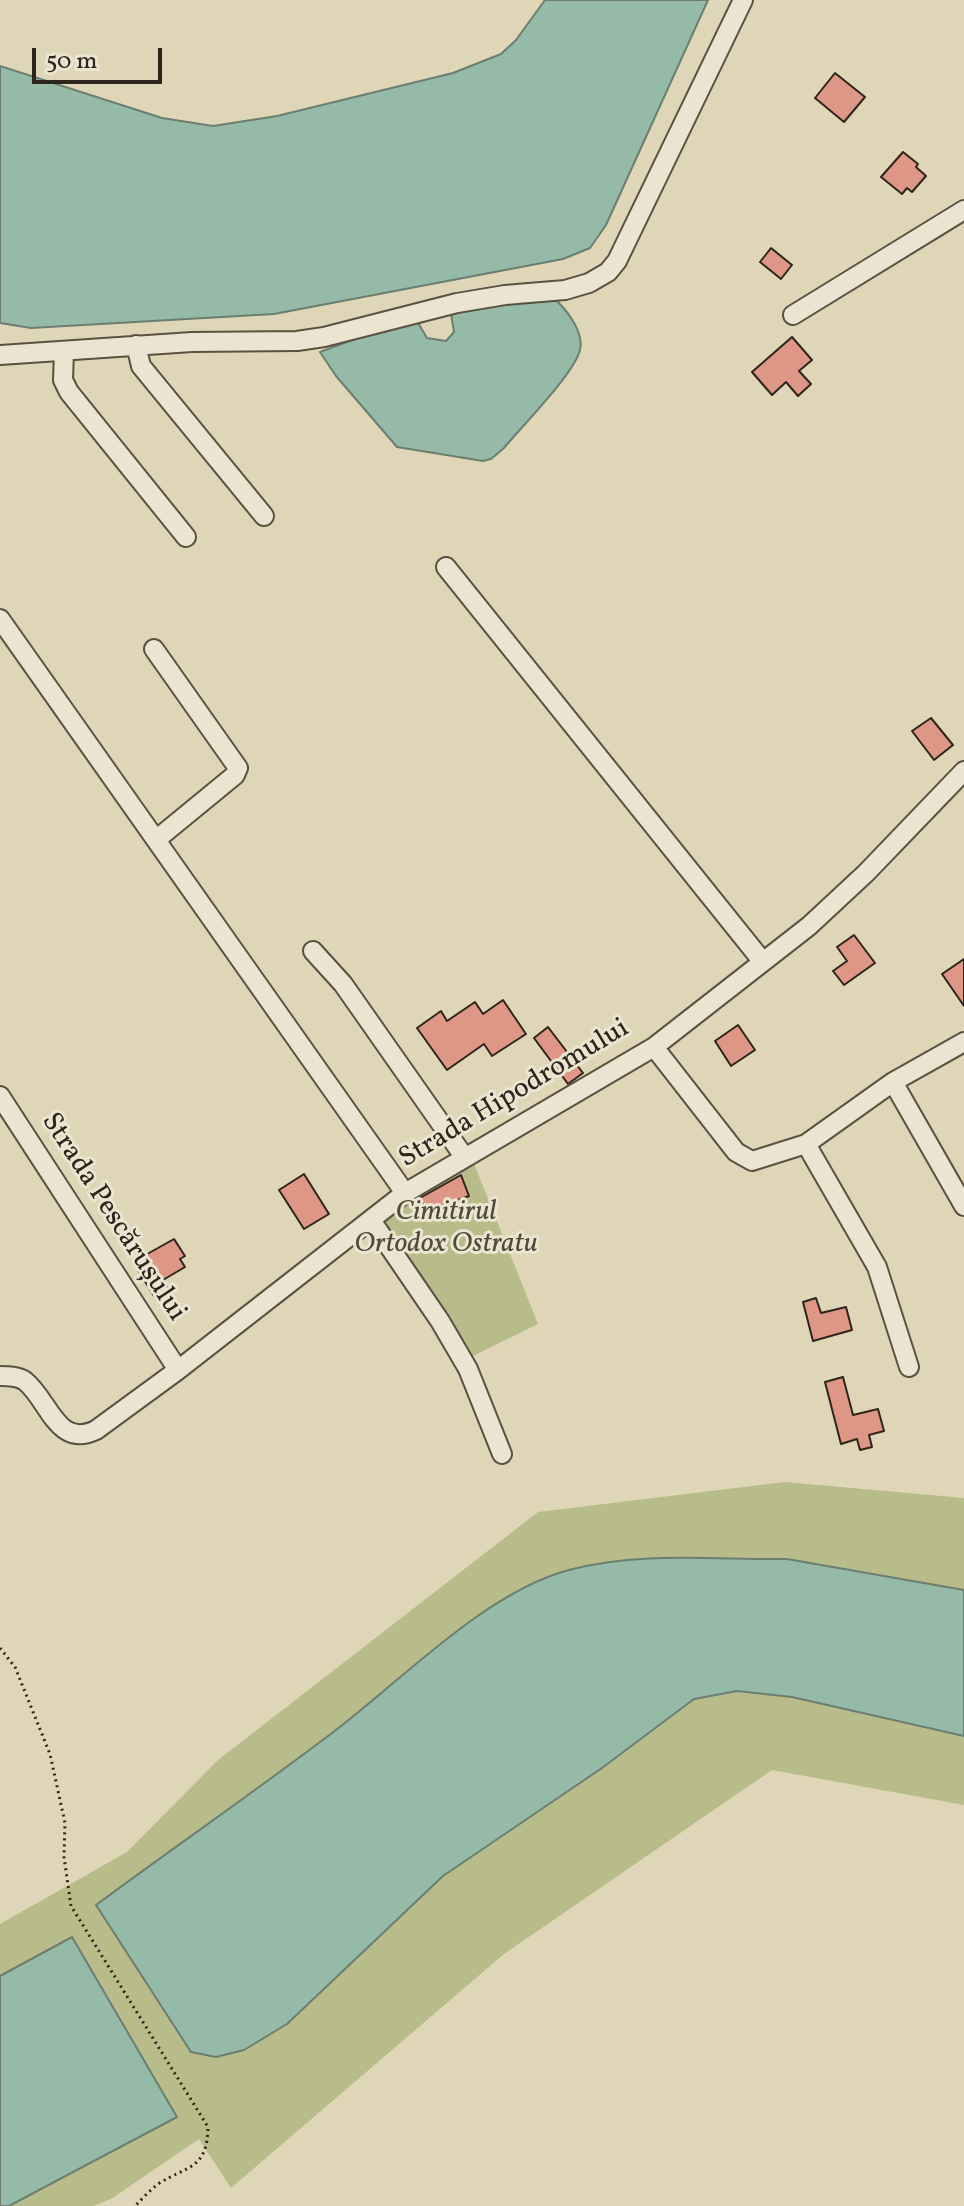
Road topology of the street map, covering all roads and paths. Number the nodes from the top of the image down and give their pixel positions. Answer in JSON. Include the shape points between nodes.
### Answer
{"nodes":[{"id":1,"x":743,"y":0,"type":"edge"},
{"id":2,"x":964,"y":210,"type":"edge"},
{"id":3,"x":793,"y":315,"type":"dead end"},
{"id":4,"x":136,"y":345,"type":"junction"},
{"id":5,"x":64,"y":351,"type":"junction"},
{"id":6,"x":0,"y":355,"type":"edge"},
{"id":7,"x":264,"y":516,"type":"dead end"},
{"id":8,"x":186,"y":537,"type":"dead end"},
{"id":9,"x":446,"y":567,"type":"dead end"},
{"id":10,"x":0,"y":619,"type":"edge"},
{"id":11,"x":154,"y":649,"type":"dead end"},
{"id":12,"x":964,"y":771,"type":"edge"},
{"id":13,"x":157,"y":839,"type":"junction"},
{"id":14,"x":313,"y":951,"type":"dead end"},
{"id":15,"x":763,"y":962,"type":"junction"},
{"id":16,"x":964,"y":1042,"type":"edge"},
{"id":17,"x":654,"y":1047,"type":"junction"},
{"id":18,"x":893,"y":1082,"type":"junction"},
{"id":19,"x":0,"y":1096,"type":"edge"},
{"id":20,"x":806,"y":1144,"type":"junction"},
{"id":21,"x":465,"y":1158,"type":"junction"},
{"id":22,"x":405,"y":1193,"type":"junction"},
{"id":23,"x":964,"y":1206,"type":"edge"},
{"id":24,"x":371,"y":1220,"type":"junction"},
{"id":25,"x":909,"y":1367,"type":"dead end"},
{"id":26,"x":178,"y":1370,"type":"junction"},
{"id":27,"x":0,"y":1376,"type":"edge"},
{"id":28,"x":502,"y":1454,"type":"dead end"},
{"id":29,"x":0,"y":1648,"type":"edge"},
{"id":30,"x":135,"y":2206,"type":"edge"}],
"edges":[{"from":1,"to":4,"type":"street","via":[[617,261],[589,283],[457,303],[297,341]]},
{"from":2,"to":3,"type":"street"},
{"from":4,"to":5,"type":"street"},
{"from":4,"to":7,"type":"street","via":[[141,366]]},
{"from":5,"to":6,"type":"street"},
{"from":5,"to":8,"type":"street","via":[[63,380],[69,392]]},
{"from":9,"to":15,"type":"street"},
{"from":10,"to":13,"type":"street"},
{"from":11,"to":13,"type":"street","via":[[238,768]]},
{"from":12,"to":15,"type":"street","name":"Strada Hipodromului","via":[[866,873]]},
{"from":13,"to":22,"type":"street"},
{"from":14,"to":21,"type":"street","via":[[343,984]]},
{"from":15,"to":17,"type":"street","name":"Strada Hipodromului"},
{"from":16,"to":18,"type":"street"},
{"from":17,"to":20,"type":"street","via":[[736,1152],[752,1161]]},
{"from":17,"to":21,"type":"street","name":"Strada Hipodromului"},
{"from":18,"to":20,"type":"street"},
{"from":18,"to":23,"type":"street"},
{"from":19,"to":26,"type":"street","name":"Strada Pescărușului"},
{"from":20,"to":25,"type":"street","via":[[877,1267]]},
{"from":21,"to":22,"type":"street","name":"Strada Hipodromului"},
{"from":22,"to":24,"type":"street","name":"Strada Hipodromului"},
{"from":24,"to":26,"type":"street","name":"Strada Hipodromului"},
{"from":24,"to":28,"type":"street","via":[[468,1369]]},
{"from":26,"to":27,"type":"street","name":"Strada Hipodromului","via":[[86,1435],[72,1434],[60,1425],[24,1381]]},
{"from":29,"to":30,"type":"path","via":[[15,1667],[50,1754],[65,1823],[71,1906],[208,2127],[208,2147],[192,2168],[157,2185]]}]}
